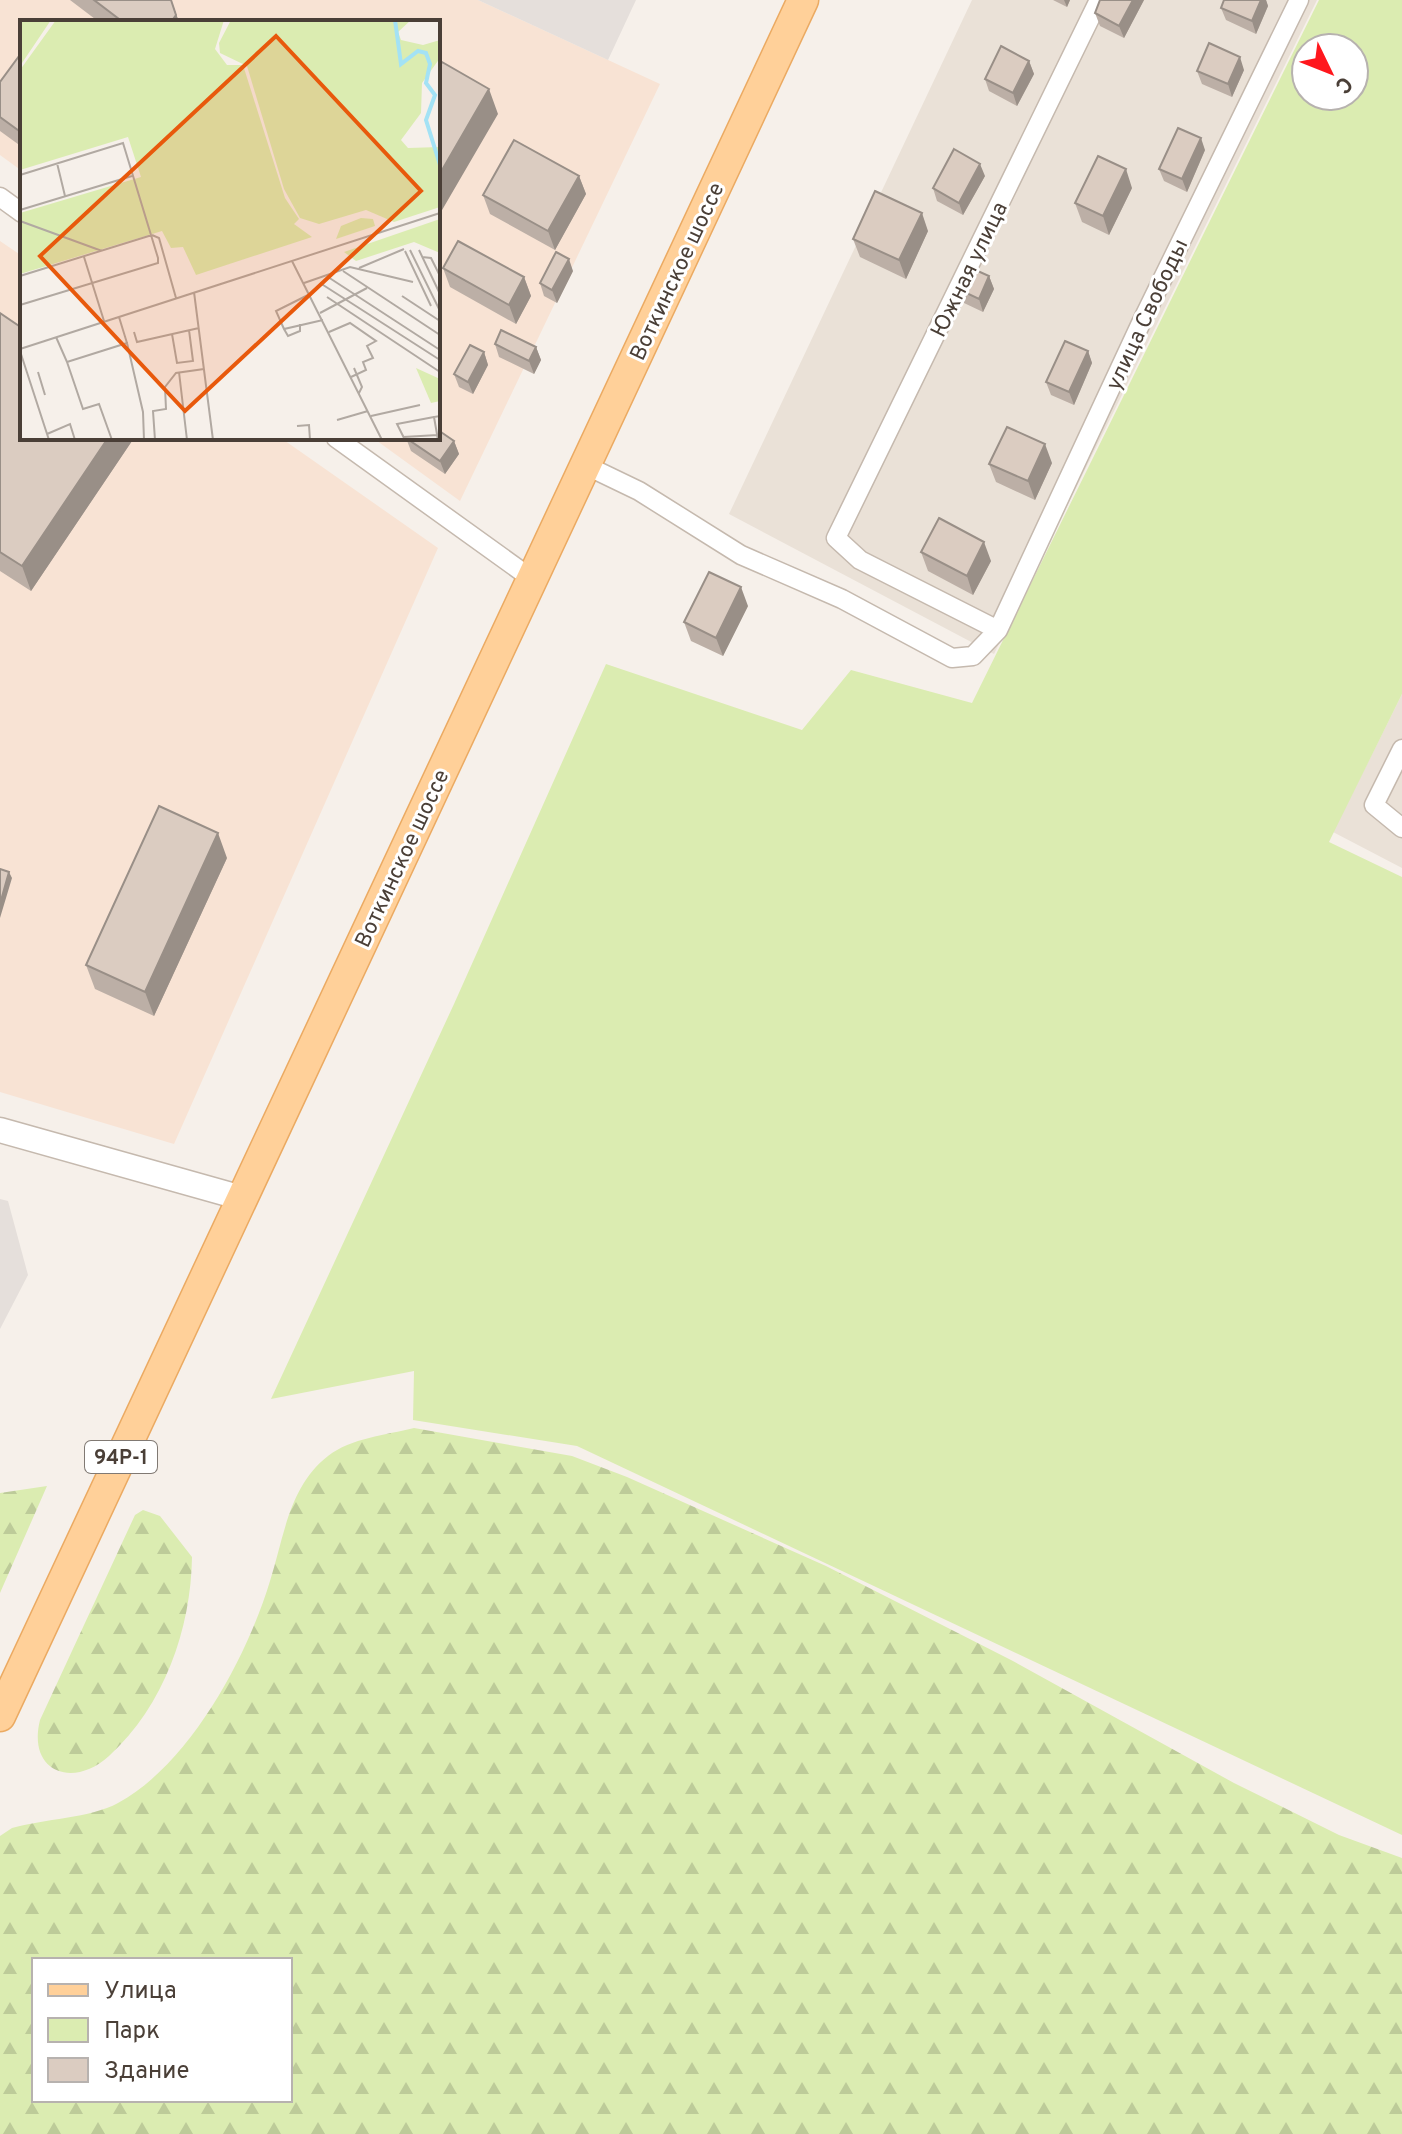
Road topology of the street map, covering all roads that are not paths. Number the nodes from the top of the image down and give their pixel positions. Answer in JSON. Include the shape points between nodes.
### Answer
{"nodes":[{"id":1,"x":803,"y":0,"type":"edge"},
{"id":2,"x":1099,"y":0,"type":"edge"},
{"id":3,"x":1299,"y":0,"type":"edge"},
{"id":4,"x":0,"y":197,"type":"edge"},
{"id":5,"x":20,"y":212,"type":"edge"},
{"id":6,"x":339,"y":440,"type":"edge"},
{"id":7,"x":585,"y":465,"type":"junction"},
{"id":8,"x":532,"y":579,"type":"junction"},
{"id":9,"x":998,"y":630,"type":"junction"},
{"id":10,"x":1402,"y":749,"type":"edge"},
{"id":11,"x":1402,"y":828,"type":"edge"},
{"id":12,"x":0,"y":1130,"type":"edge"},
{"id":13,"x":242,"y":1198,"type":"junction"},
{"id":14,"x":0,"y":1716,"type":"edge"}],
"edges":[{"from":1,"to":7,"type":"main road","name":"Воткинское шоссе"},
{"from":2,"to":9,"type":"street","name":"Южная улица","via":[[836,538],[860,560]]},
{"from":3,"to":9,"type":"street","name":"улица Свободы"},
{"from":4,"to":5,"type":"street"},
{"from":6,"to":8,"type":"street"},
{"from":7,"to":8,"type":"main road","name":"Воткинское шоссе"},
{"from":7,"to":9,"type":"street","via":[[639,491],[741,555],[842,599],[952,658],[973,656]]},
{"from":8,"to":13,"type":"main road","name":"Воткинское шоссе"},
{"from":10,"to":11,"type":"street","via":[[1374,805]]},
{"from":12,"to":13,"type":"street"},
{"from":13,"to":14,"type":"main road","name":"Воткинское шоссе","number":"94Р-1"}]}
